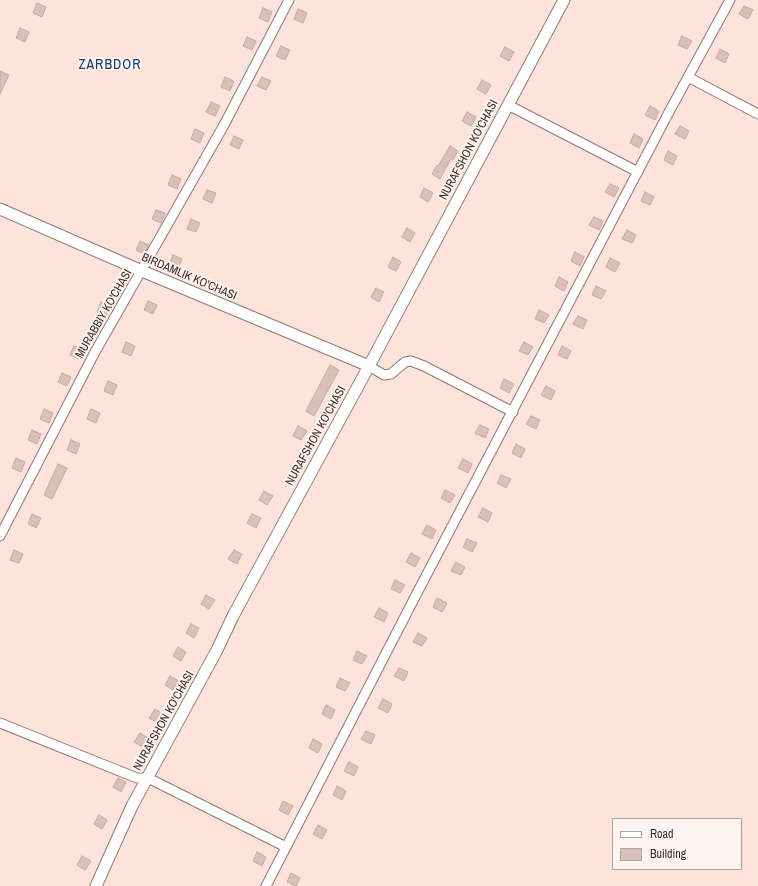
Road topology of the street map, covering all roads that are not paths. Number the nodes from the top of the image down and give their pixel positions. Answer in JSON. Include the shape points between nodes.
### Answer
{"nodes":[{"id":1,"x":289,"y":0,"type":"edge"},
{"id":2,"x":564,"y":0,"type":"edge"},
{"id":3,"x":730,"y":0,"type":"edge"},
{"id":4,"x":688,"y":77,"type":"junction"},
{"id":5,"x":508,"y":105,"type":"junction"},
{"id":6,"x":758,"y":114,"type":"edge"},
{"id":7,"x":638,"y":172,"type":"junction"},
{"id":8,"x":0,"y":209,"type":"edge"},
{"id":9,"x":142,"y":271,"type":"junction"},
{"id":10,"x":369,"y":366,"type":"junction"},
{"id":11,"x":513,"y":412,"type":"junction"},
{"id":12,"x":0,"y":536,"type":"edge"},
{"id":13,"x":0,"y":723,"type":"edge"},
{"id":14,"x":148,"y":778,"type":"junction"},
{"id":15,"x":286,"y":847,"type":"junction"},
{"id":16,"x":96,"y":886,"type":"edge"},
{"id":17,"x":266,"y":886,"type":"edge"}],
"edges":[{"from":1,"to":9,"type":"street","name":"MURABBIY KO'CHASI"},
{"from":2,"to":5,"type":"street","name":"NURAFSHON KO'CHASI"},
{"from":3,"to":4,"type":"street"},
{"from":4,"to":6,"type":"street"},
{"from":4,"to":7,"type":"street"},
{"from":5,"to":7,"type":"street"},
{"from":5,"to":10,"type":"street","name":"NURAFSHON KO'CHASI"},
{"from":7,"to":11,"type":"street"},
{"from":8,"to":9,"type":"street","name":"BIRDAMLIK KO'CHASI"},
{"from":9,"to":10,"type":"street","name":"BIRDAMLIK KO'CHASI"},
{"from":9,"to":12,"type":"street","name":"MURABBIY KO'CHASI","via":[[95,352]]},
{"from":10,"to":11,"type":"street","via":[[384,375],[392,374],[405,362],[411,361]]},
{"from":10,"to":14,"type":"street","name":"NURAFSHON KO'CHASI"},
{"from":11,"to":15,"type":"street"},
{"from":13,"to":14,"type":"street","via":[[136,778]]},
{"from":14,"to":15,"type":"street"},
{"from":14,"to":16,"type":"street","name":"NURAFSHON KO'CHASI","via":[[132,806]]},
{"from":15,"to":17,"type":"street"}]}
